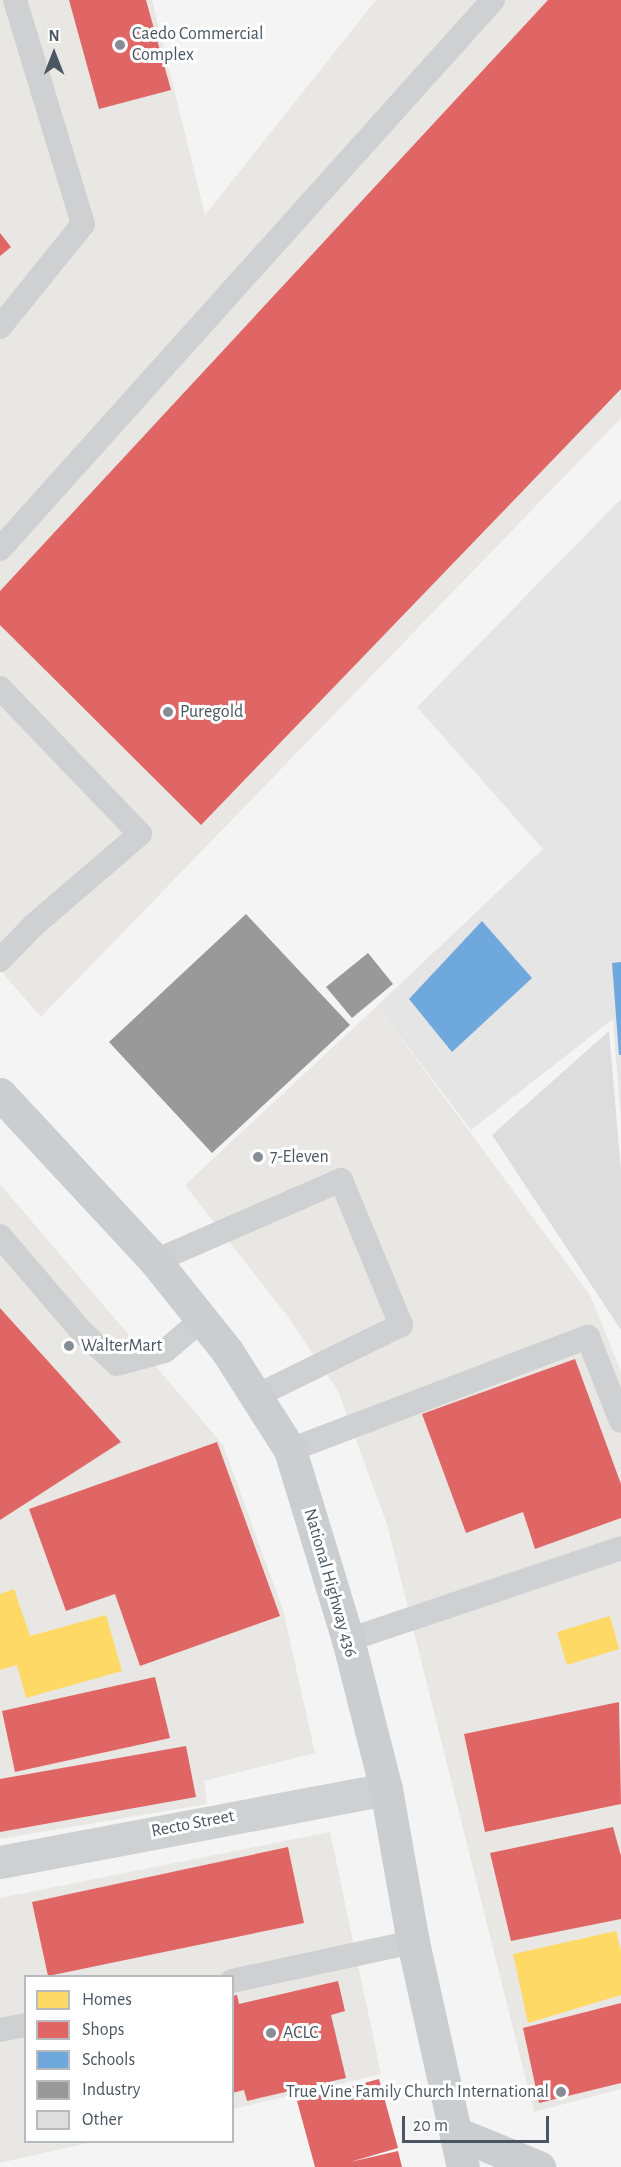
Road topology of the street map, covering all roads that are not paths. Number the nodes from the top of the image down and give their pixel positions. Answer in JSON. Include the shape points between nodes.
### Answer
{"nodes":[{"id":1,"x":15,"y":0,"type":"edge"},
{"id":2,"x":494,"y":0,"type":"edge"},
{"id":3,"x":0,"y":327,"type":"edge"},
{"id":4,"x":0,"y":549,"type":"edge"},
{"id":5,"x":0,"y":688,"type":"edge"},
{"id":6,"x":0,"y":960,"type":"edge"},
{"id":7,"x":0,"y":1094,"type":"edge"},
{"id":8,"x":0,"y":1236,"type":"edge"},
{"id":9,"x":155,"y":1262,"type":"junction"},
{"id":10,"x":200,"y":1321,"type":"junction"},
{"id":11,"x":256,"y":1396,"type":"junction"},
{"id":12,"x":621,"y":1421,"type":"edge"},
{"id":13,"x":290,"y":1450,"type":"junction"},
{"id":14,"x":621,"y":1548,"type":"edge"},
{"id":15,"x":348,"y":1640,"type":"junction"},
{"id":16,"x":386,"y":1789,"type":"junction"},
{"id":17,"x":0,"y":1862,"type":"edge"},
{"id":18,"x":413,"y":1942,"type":"junction"},
{"id":19,"x":234,"y":1981,"type":"edge"},
{"id":20,"x":24,"y":2025,"type":"edge"},
{"id":21,"x":0,"y":2030,"type":"edge"},
{"id":22,"x":456,"y":2133,"type":"junction"},
{"id":23,"x":463,"y":2167,"type":"edge"},
{"id":24,"x":539,"y":2167,"type":"edge"}],
"edges":[{"from":1,"to":3,"type":"lane","via":[[83,224]]},
{"from":2,"to":4,"type":"lane"},
{"from":5,"to":6,"type":"lane","via":[[140,834],[34,925]]},
{"from":7,"to":9,"type":"main road","name":"National Highway 436"},
{"from":8,"to":10,"type":"lane","via":[[82,1332],[117,1364],[165,1351]]},
{"from":9,"to":10,"type":"main road","name":"National Highway 436"},
{"from":9,"to":11,"type":"lane","via":[[341,1180],[401,1325]]},
{"from":10,"to":11,"type":"main road","name":"National Highway 436","via":[[227,1351]]},
{"from":11,"to":13,"type":"main road","name":"National Highway 436"},
{"from":12,"to":13,"type":"lane","via":[[588,1337]]},
{"from":13,"to":15,"type":"main road","name":"National Highway 436"},
{"from":14,"to":15,"type":"lane"},
{"from":15,"to":16,"type":"main road","name":"National Highway 436"},
{"from":16,"to":17,"type":"street","name":"Recto Street"},
{"from":16,"to":18,"type":"main road","name":"National Highway 436"},
{"from":18,"to":19,"type":"lane"},
{"from":18,"to":22,"type":"main road","name":"National Highway 436"},
{"from":20,"to":21,"type":"lane"},
{"from":22,"to":23,"type":"main road","name":"National Highway 436"},
{"from":22,"to":24,"type":"main road"}]}
